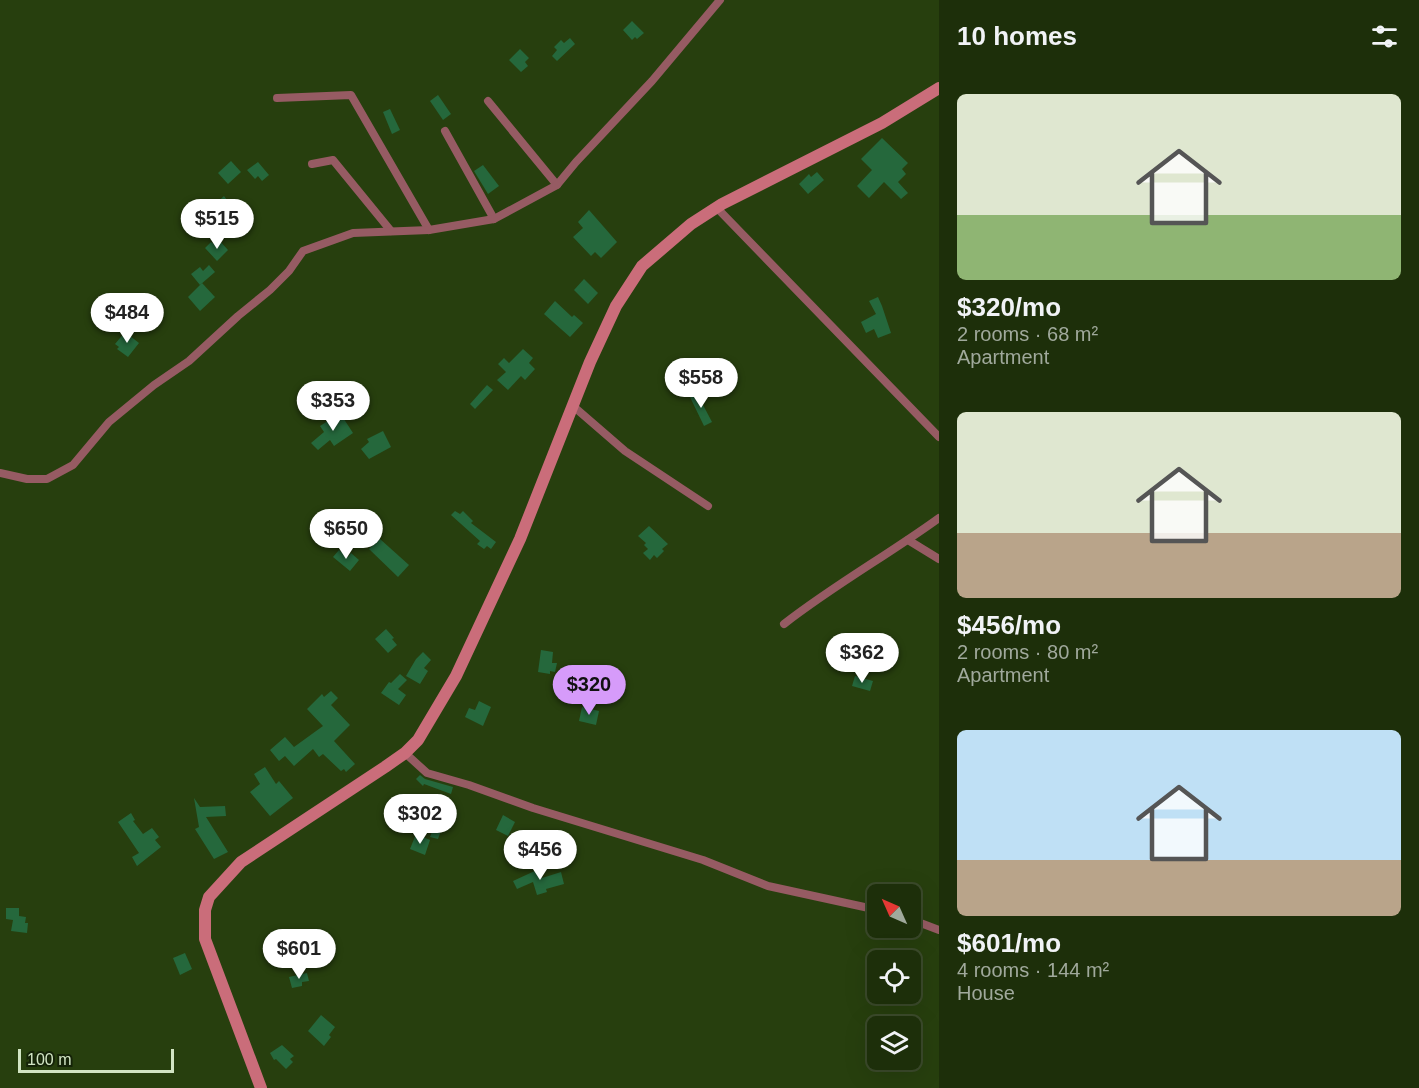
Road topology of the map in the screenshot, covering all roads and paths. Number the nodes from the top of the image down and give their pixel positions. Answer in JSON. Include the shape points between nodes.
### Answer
{"nodes":[{"id":1,"x":720,"y":0,"type":"edge"},
{"id":2,"x":939,"y":88,"type":"edge"},
{"id":3,"x":277,"y":98,"type":"dead end"},
{"id":4,"x":488,"y":101,"type":"dead end"},
{"id":5,"x":445,"y":132,"type":"dead end"},
{"id":6,"x":312,"y":164,"type":"dead end"},
{"id":7,"x":558,"y":185,"type":"junction"},
{"id":8,"x":717,"y":208,"type":"junction"},
{"id":9,"x":494,"y":219,"type":"junction"},
{"id":10,"x":429,"y":230,"type":"junction"},
{"id":11,"x":391,"y":231,"type":"junction"},
{"id":12,"x":573,"y":406,"type":"junction"},
{"id":13,"x":939,"y":437,"type":"edge"},
{"id":14,"x":0,"y":473,"type":"edge"},
{"id":15,"x":708,"y":506,"type":"dead end"},
{"id":16,"x":939,"y":518,"type":"edge"},
{"id":17,"x":908,"y":540,"type":"junction"},
{"id":18,"x":939,"y":559,"type":"edge"},
{"id":19,"x":784,"y":624,"type":"dead end"},
{"id":20,"x":405,"y":753,"type":"junction"},
{"id":21,"x":867,"y":908,"type":"edge"},
{"id":22,"x":921,"y":923,"type":"edge"},
{"id":23,"x":939,"y":930,"type":"edge"},
{"id":24,"x":261,"y":1088,"type":"edge"}],
"edges":[{"from":1,"to":7,"type":"street"},
{"from":2,"to":8,"type":"street","via":[[882,123]]},
{"from":3,"to":10,"type":"street","via":[[351,95]]},
{"from":4,"to":7,"type":"street"},
{"from":5,"to":9,"type":"street"},
{"from":6,"to":11,"type":"street","via":[[333,160]]},
{"from":7,"to":9,"type":"street"},
{"from":8,"to":12,"type":"street","via":[[691,224],[642,266],[616,306]]},
{"from":8,"to":13,"type":"street"},
{"from":9,"to":10,"type":"street"},
{"from":10,"to":11,"type":"street"},
{"from":11,"to":14,"type":"street","via":[[353,233],[303,251],[270,290],[189,362],[109,422],[73,465],[47,479]]},
{"from":12,"to":15,"type":"street","via":[[625,451]]},
{"from":12,"to":20,"type":"street","via":[[520,540],[456,676],[418,740]]},
{"from":16,"to":17,"type":"street"},
{"from":17,"to":18,"type":"street"},
{"from":17,"to":19,"type":"street","via":[[833,587]]},
{"from":20,"to":21,"type":"street","via":[[427,773],[703,860],[768,886]]},
{"from":20,"to":24,"type":"street","via":[[241,861],[209,897],[205,939]]},
{"from":22,"to":23,"type":"street"}]}
